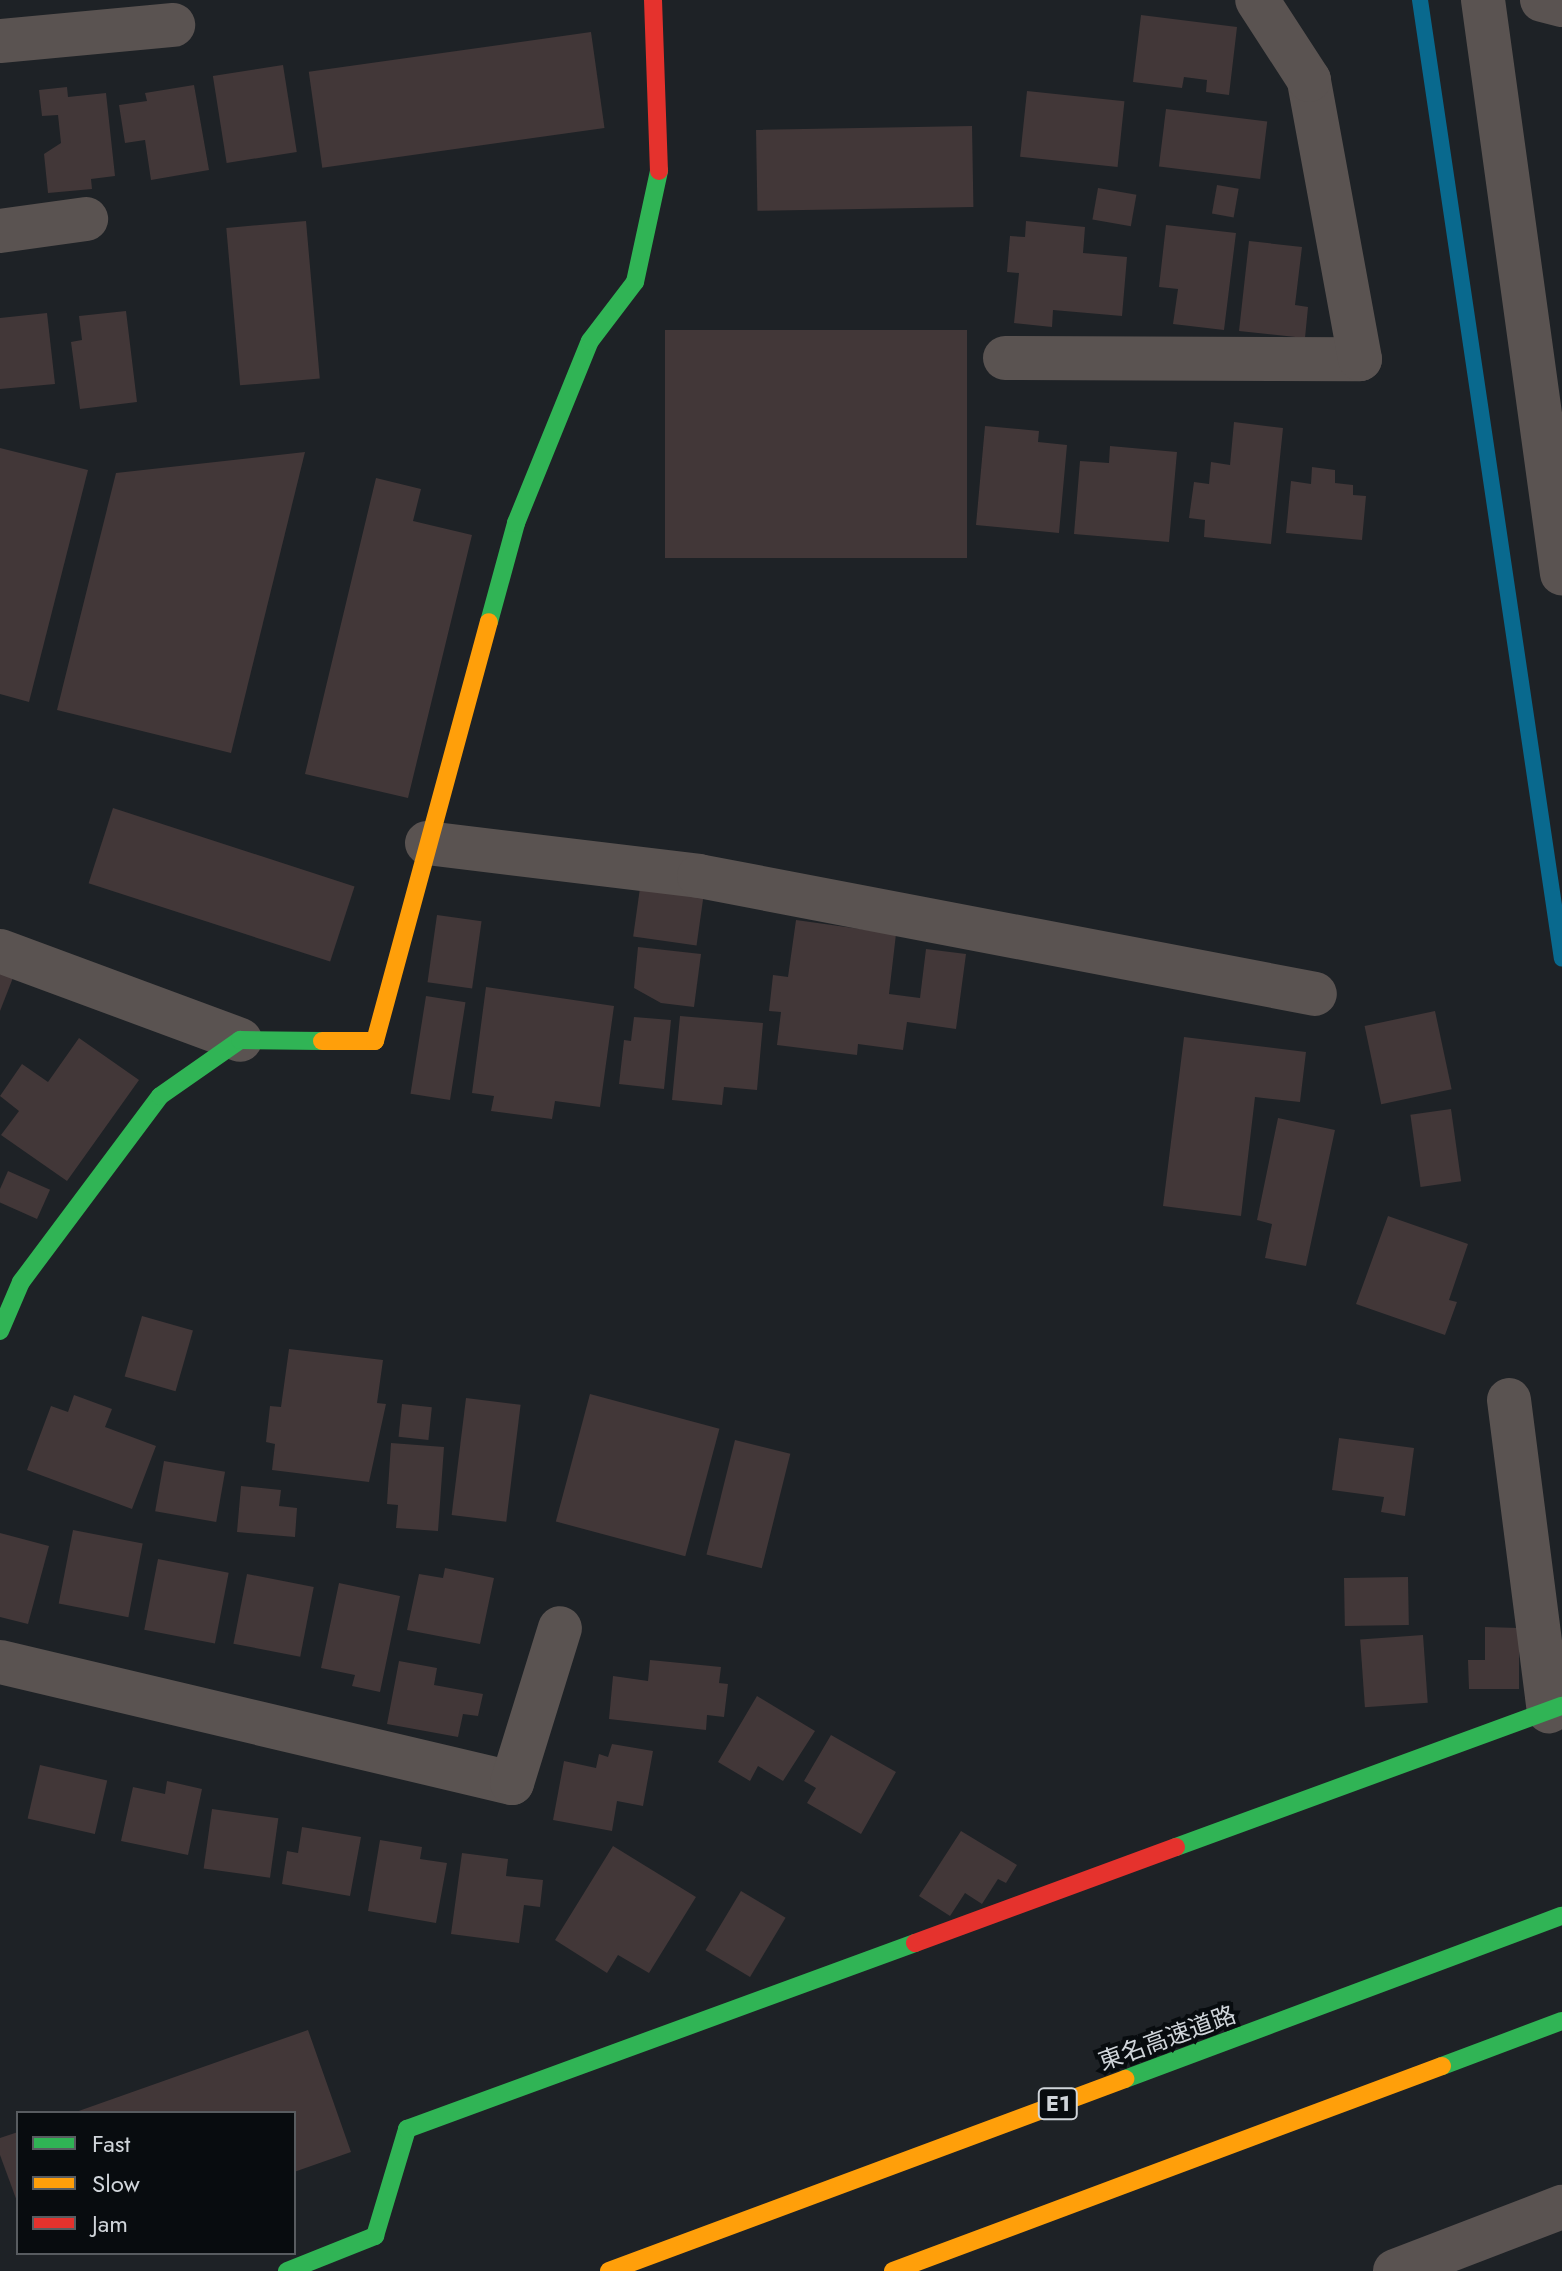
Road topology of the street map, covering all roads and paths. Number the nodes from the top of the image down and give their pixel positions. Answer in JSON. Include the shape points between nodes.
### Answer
{"nodes":[{"id":1,"x":653,"y":0,"type":"edge"},
{"id":2,"x":1257,"y":0,"type":"edge"},
{"id":3,"x":1483,"y":0,"type":"edge"},
{"id":4,"x":1542,"y":0,"type":"edge"},
{"id":5,"x":1562,"y":5,"type":"edge"},
{"id":6,"x":173,"y":25,"type":"dead end"},
{"id":7,"x":0,"y":41,"type":"edge"},
{"id":8,"x":86,"y":219,"type":"dead end"},
{"id":9,"x":0,"y":231,"type":"edge"},
{"id":10,"x":1005,"y":358,"type":"dead end"},
{"id":11,"x":1557,"y":498,"type":"edge"},
{"id":12,"x":1562,"y":574,"type":"edge"},
{"id":13,"x":427,"y":843,"type":"junction"},
{"id":14,"x":0,"y":951,"type":"edge"},
{"id":15,"x":1315,"y":994,"type":"dead end"},
{"id":16,"x":240,"y":1040,"type":"junction"},
{"id":17,"x":0,"y":1331,"type":"edge"},
{"id":18,"x":1509,"y":1400,"type":"dead end"},
{"id":19,"x":560,"y":1628,"type":"dead end"},
{"id":20,"x":0,"y":1662,"type":"edge"},
{"id":21,"x":1556,"y":1709,"type":"edge"},
{"id":22,"x":1562,"y":1916,"type":"edge"},
{"id":23,"x":1562,"y":2021,"type":"edge"},
{"id":24,"x":1562,"y":2207,"type":"edge"},
{"id":25,"x":287,"y":2271,"type":"edge"},
{"id":26,"x":609,"y":2271,"type":"edge"},
{"id":27,"x":893,"y":2271,"type":"edge"},
{"id":28,"x":1395,"y":2271,"type":"edge"}],
"edges":[{"from":1,"to":13,"type":"main road","via":[[659,178],[635,282],[590,341],[516,523]]},
{"from":2,"to":10,"type":"street","via":[[1309,80],[1360,359]]},
{"from":3,"to":11,"type":"street"},
{"from":4,"to":5,"type":"street"},
{"from":6,"to":7,"type":"street"},
{"from":8,"to":9,"type":"street"},
{"from":11,"to":12,"type":"street"},
{"from":13,"to":15,"type":"street","via":[[699,876]]},
{"from":13,"to":16,"type":"main road","via":[[375,1041]]},
{"from":14,"to":16,"type":"street"},
{"from":16,"to":17,"type":"main road","via":[[160,1096],[21,1282]]},
{"from":18,"to":21,"type":"street"},
{"from":19,"to":20,"type":"street","via":[[512,1783]]},
{"from":21,"to":25,"type":"main road","via":[[407,2129],[375,2236]]},
{"from":22,"to":26,"type":"main road","name":"東名高速道路","number":"E1"},
{"from":23,"to":27,"type":"main road"},
{"from":24,"to":28,"type":"street"}]}
